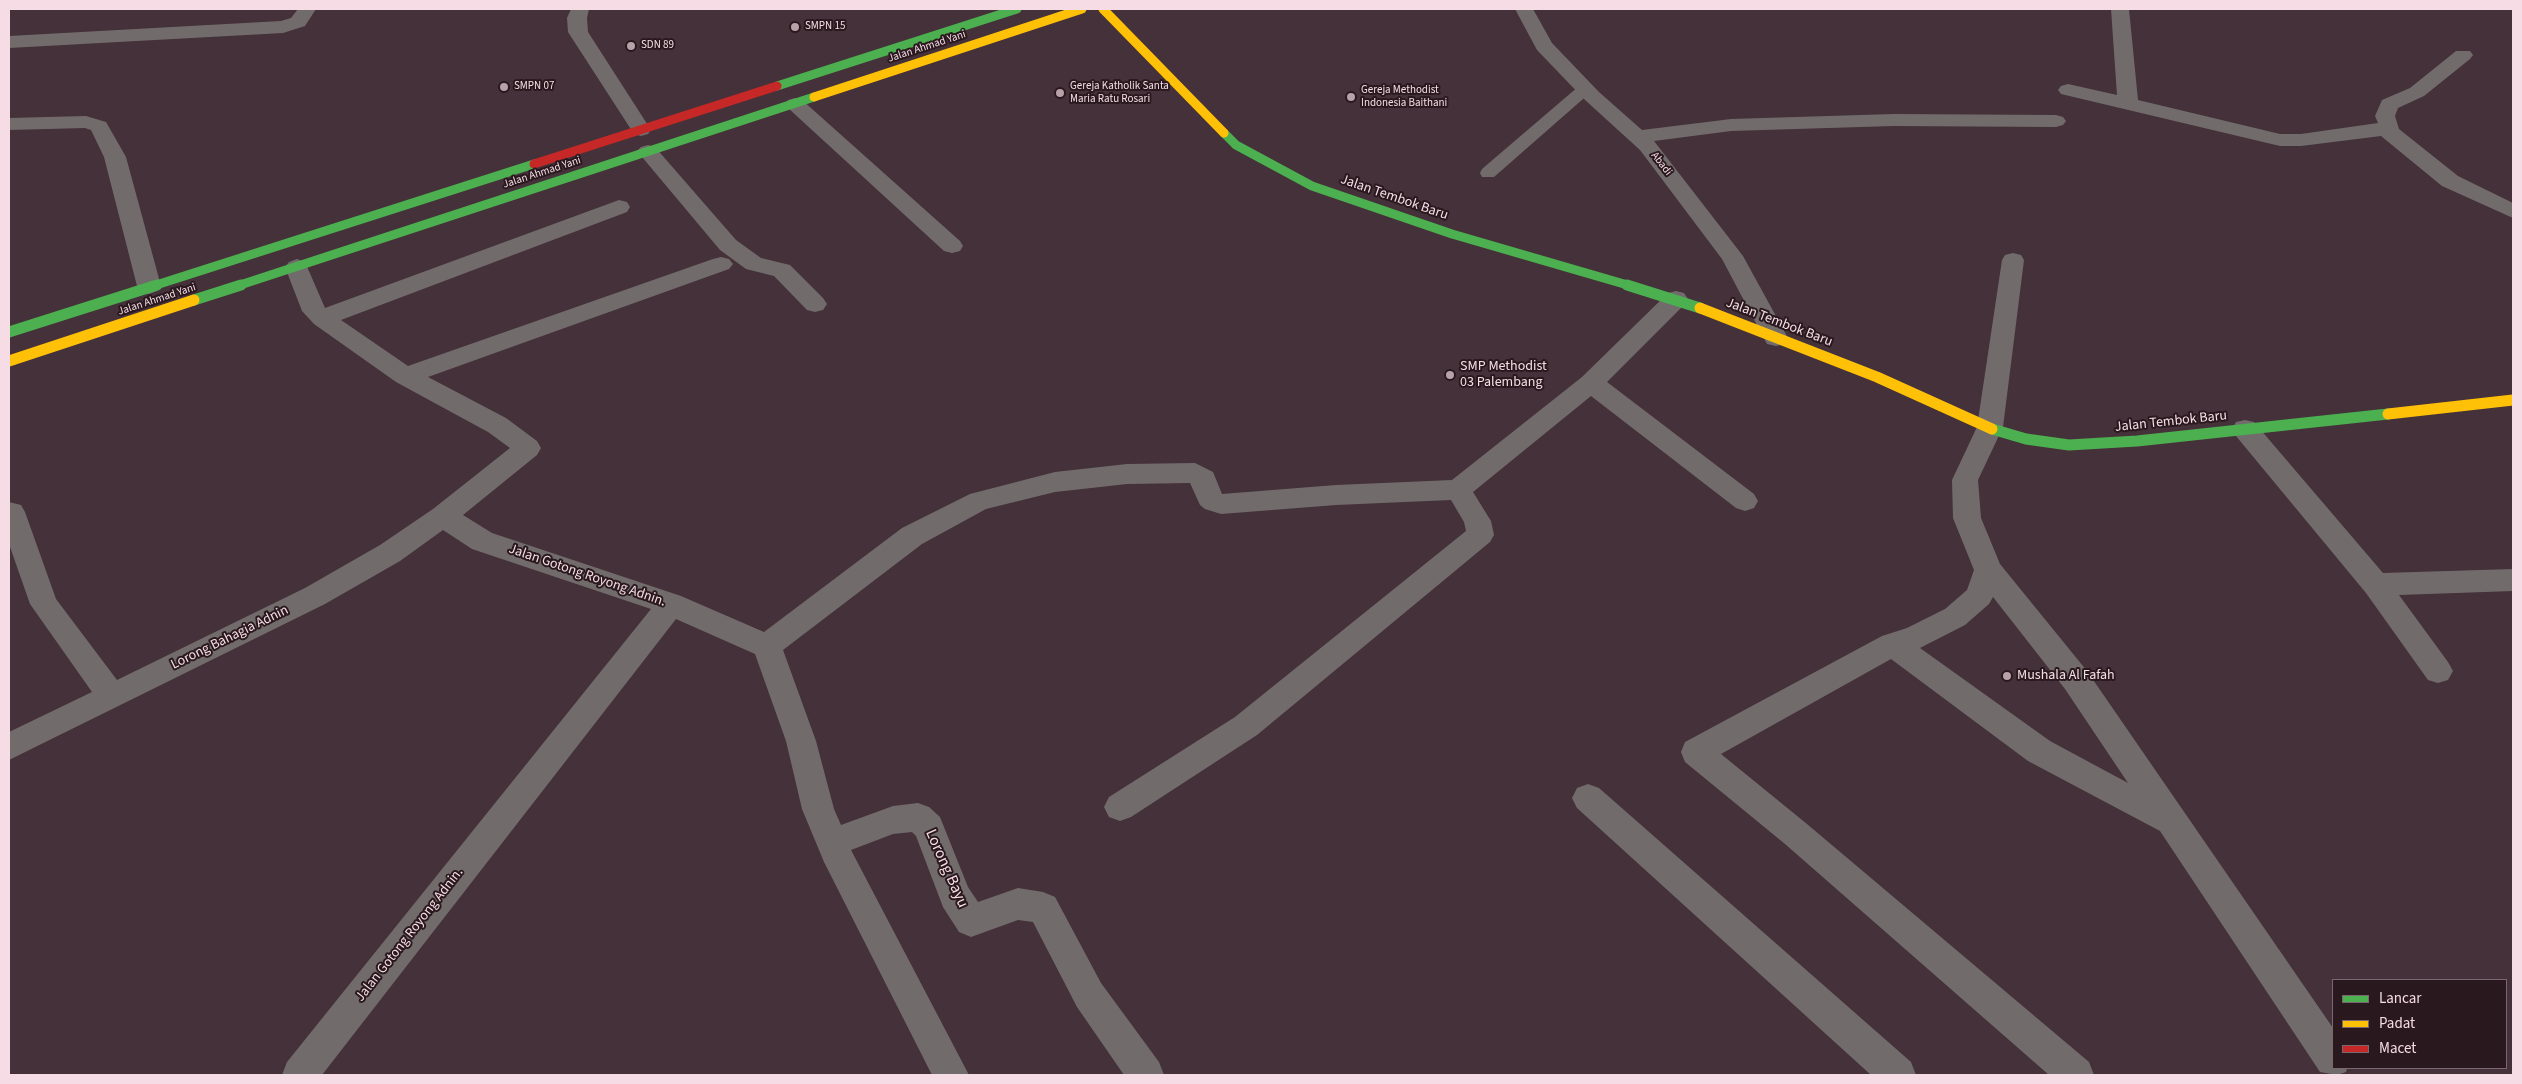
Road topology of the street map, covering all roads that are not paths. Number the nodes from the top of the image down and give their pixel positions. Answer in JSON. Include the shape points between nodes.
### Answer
{"nodes":[{"id":1,"x":307,"y":9,"type":"edge"},
{"id":2,"x":580,"y":9,"type":"edge"},
{"id":3,"x":1017,"y":9,"type":"edge"},
{"id":4,"x":1082,"y":9,"type":"edge"},
{"id":5,"x":1103,"y":9,"type":"edge"},
{"id":6,"x":1524,"y":9,"type":"edge"},
{"id":7,"x":2120,"y":9,"type":"edge"},
{"id":8,"x":9,"y":42,"type":"edge"},
{"id":9,"x":2463,"y":55,"type":"dead end"},
{"id":10,"x":1585,"y":89,"type":"junction"},
{"id":11,"x":2068,"y":90,"type":"dead end"},
{"id":12,"x":795,"y":104,"type":"junction"},
{"id":13,"x":2128,"y":105,"type":"junction"},
{"id":14,"x":2056,"y":121,"type":"dead end"},
{"id":15,"x":9,"y":124,"type":"edge"},
{"id":16,"x":641,"y":130,"type":"junction"},
{"id":17,"x":2388,"y":131,"type":"junction"},
{"id":18,"x":1637,"y":137,"type":"junction"},
{"id":19,"x":648,"y":152,"type":"junction"},
{"id":20,"x":1488,"y":173,"type":"dead end"},
{"id":21,"x":619,"y":207,"type":"dead end"},
{"id":22,"x":2513,"y":211,"type":"edge"},
{"id":23,"x":952,"y":246,"type":"dead end"},
{"id":24,"x":2013,"y":260,"type":"dead end"},
{"id":25,"x":721,"y":264,"type":"dead end"},
{"id":26,"x":297,"y":267,"type":"junction"},
{"id":27,"x":149,"y":286,"type":"junction"},
{"id":28,"x":1676,"y":299,"type":"junction"},
{"id":29,"x":816,"y":304,"type":"dead end"},
{"id":30,"x":322,"y":318,"type":"junction"},
{"id":31,"x":9,"y":332,"type":"edge"},
{"id":32,"x":1776,"y":338,"type":"junction"},
{"id":33,"x":9,"y":361,"type":"edge"},
{"id":34,"x":405,"y":376,"type":"junction"},
{"id":35,"x":1591,"y":383,"type":"junction"},
{"id":36,"x":2513,"y":400,"type":"edge"},
{"id":37,"x":1990,"y":427,"type":"junction"},
{"id":38,"x":2246,"y":429,"type":"junction"},
{"id":39,"x":1458,"y":490,"type":"junction"},
{"id":40,"x":1745,"y":501,"type":"dead end"},
{"id":41,"x":10,"y":512,"type":"dead end"},
{"id":42,"x":442,"y":516,"type":"junction"},
{"id":43,"x":1988,"y":570,"type":"junction"},
{"id":44,"x":2513,"y":580,"type":"edge"},
{"id":45,"x":2376,"y":585,"type":"junction"},
{"id":46,"x":672,"y":604,"type":"junction"},
{"id":47,"x":1892,"y":644,"type":"junction"},
{"id":48,"x":767,"y":646,"type":"junction"},
{"id":49,"x":2438,"y":671,"type":"dead end"},
{"id":50,"x":112,"y":696,"type":"junction"},
{"id":51,"x":9,"y":747,"type":"edge"},
{"id":52,"x":1588,"y":798,"type":"dead end"},
{"id":53,"x":1120,"y":807,"type":"dead end"},
{"id":54,"x":2169,"y":820,"type":"junction"},
{"id":55,"x":832,"y":843,"type":"junction"},
{"id":56,"x":2332,"y":1058,"type":"edge"},
{"id":57,"x":300,"y":1075,"type":"edge"},
{"id":58,"x":951,"y":1075,"type":"edge"},
{"id":59,"x":1146,"y":1075,"type":"edge"},
{"id":60,"x":1898,"y":1075,"type":"edge"},
{"id":61,"x":2076,"y":1075,"type":"edge"}],
"edges":[{"from":1,"to":8,"type":"street","via":[[298,22],[283,27]]},
{"from":2,"to":16,"type":"street","via":[[578,32]]},
{"from":3,"to":16,"type":"main road","name":"Jalan Ahmad Yani"},
{"from":4,"to":12,"type":"main road","name":"Jalan Ahmad Yani"},
{"from":5,"to":28,"type":"main road","name":"Jalan Tembok Baru","via":[[1236,145],[1312,186],[1452,234]]},
{"from":6,"to":10,"type":"street","name":"Abadi","via":[[1544,46]]},
{"from":7,"to":13,"type":"street"},
{"from":9,"to":17,"type":"street","via":[[2417,92],[2389,104],[2385,116],[2390,125]]},
{"from":10,"to":18,"type":"street","name":"Abadi"},
{"from":10,"to":20,"type":"lane"},
{"from":11,"to":13,"type":"street"},
{"from":12,"to":19,"type":"main road","name":"Jalan Ahmad Yani"},
{"from":12,"to":23,"type":"street"},
{"from":13,"to":17,"type":"street","via":[[2280,140],[2301,140],[2378,128]]},
{"from":14,"to":18,"type":"street","via":[[1893,120],[1740,125]]},
{"from":15,"to":27,"type":"street","via":[[86,122],[99,126],[115,157]]},
{"from":16,"to":27,"type":"main road","name":"Jalan Ahmad Yani"},
{"from":17,"to":22,"type":"street","via":[[2450,181]]},
{"from":18,"to":32,"type":"street","name":"Abadi","via":[[1732,256]]},
{"from":19,"to":26,"type":"main road","name":"Jalan Ahmad Yani"},
{"from":19,"to":29,"type":"street","via":[[728,245],[754,264],[782,270]]},
{"from":21,"to":30,"type":"street"},
{"from":24,"to":37,"type":"street"},
{"from":25,"to":34,"type":"street"},
{"from":26,"to":30,"type":"street","via":[[314,311]]},
{"from":26,"to":33,"type":"main road","name":"Jalan Ahmad Yani"},
{"from":27,"to":31,"type":"main road","name":"Jalan Ahmad Yani"},
{"from":28,"to":32,"type":"main road","name":"Jalan Tembok Baru"},
{"from":28,"to":35,"type":"street"},
{"from":30,"to":34,"type":"street"},
{"from":32,"to":37,"type":"main road","name":"Jalan Tembok Baru","via":[[1877,377]]},
{"from":34,"to":42,"type":"street","via":[[497,425],[528,448]]},
{"from":35,"to":39,"type":"street"},
{"from":35,"to":40,"type":"street"},
{"from":36,"to":38,"type":"main road","name":"Jalan Tembok Baru"},
{"from":37,"to":38,"type":"main road","name":"Jalan Tembok Baru","via":[[2026,439],[2069,445]]},
{"from":37,"to":43,"type":"street","via":[[1964,480],[1967,518]]},
{"from":38,"to":45,"type":"street"},
{"from":39,"to":48,"type":"street","via":[[1221,504],[1209,498],[1204,479],[1195,473],[1127,474],[1055,482],[979,501],[912,536]]},
{"from":39,"to":53,"type":"street","via":[[1477,521],[1480,535],[1246,726]]},
{"from":41,"to":50,"type":"street","via":[[44,604]]},
{"from":42,"to":46,"type":"street","name":"Jalan Gotong Royong Adnin.","via":[[482,541]]},
{"from":42,"to":50,"type":"street","name":"Lorong Bahagia Adnin","via":[[390,553],[315,596]]},
{"from":43,"to":47,"type":"street","via":[[1979,596],[1955,618],[1914,638]]},
{"from":43,"to":54,"type":"street","via":[[2076,680]]},
{"from":44,"to":45,"type":"street"},
{"from":45,"to":49,"type":"street"},
{"from":46,"to":48,"type":"street"},
{"from":46,"to":57,"type":"street","name":"Jalan Gotong Royong Adnin."},
{"from":47,"to":54,"type":"street","via":[[2039,751]]},
{"from":47,"to":61,"type":"street","via":[[1696,752]]},
{"from":48,"to":55,"type":"street","via":[[801,741],[818,809]]},
{"from":50,"to":51,"type":"street","name":"Lorong Bahagia Adnin"},
{"from":52,"to":60,"type":"street"},
{"from":54,"to":56,"type":"street"},
{"from":55,"to":58,"type":"street"},
{"from":55,"to":59,"type":"street","name":"Lorong Bayu","via":[[893,820],[918,817],[929,827],[955,896],[971,921],[1018,904],[1043,908],[1089,995]]}]}
